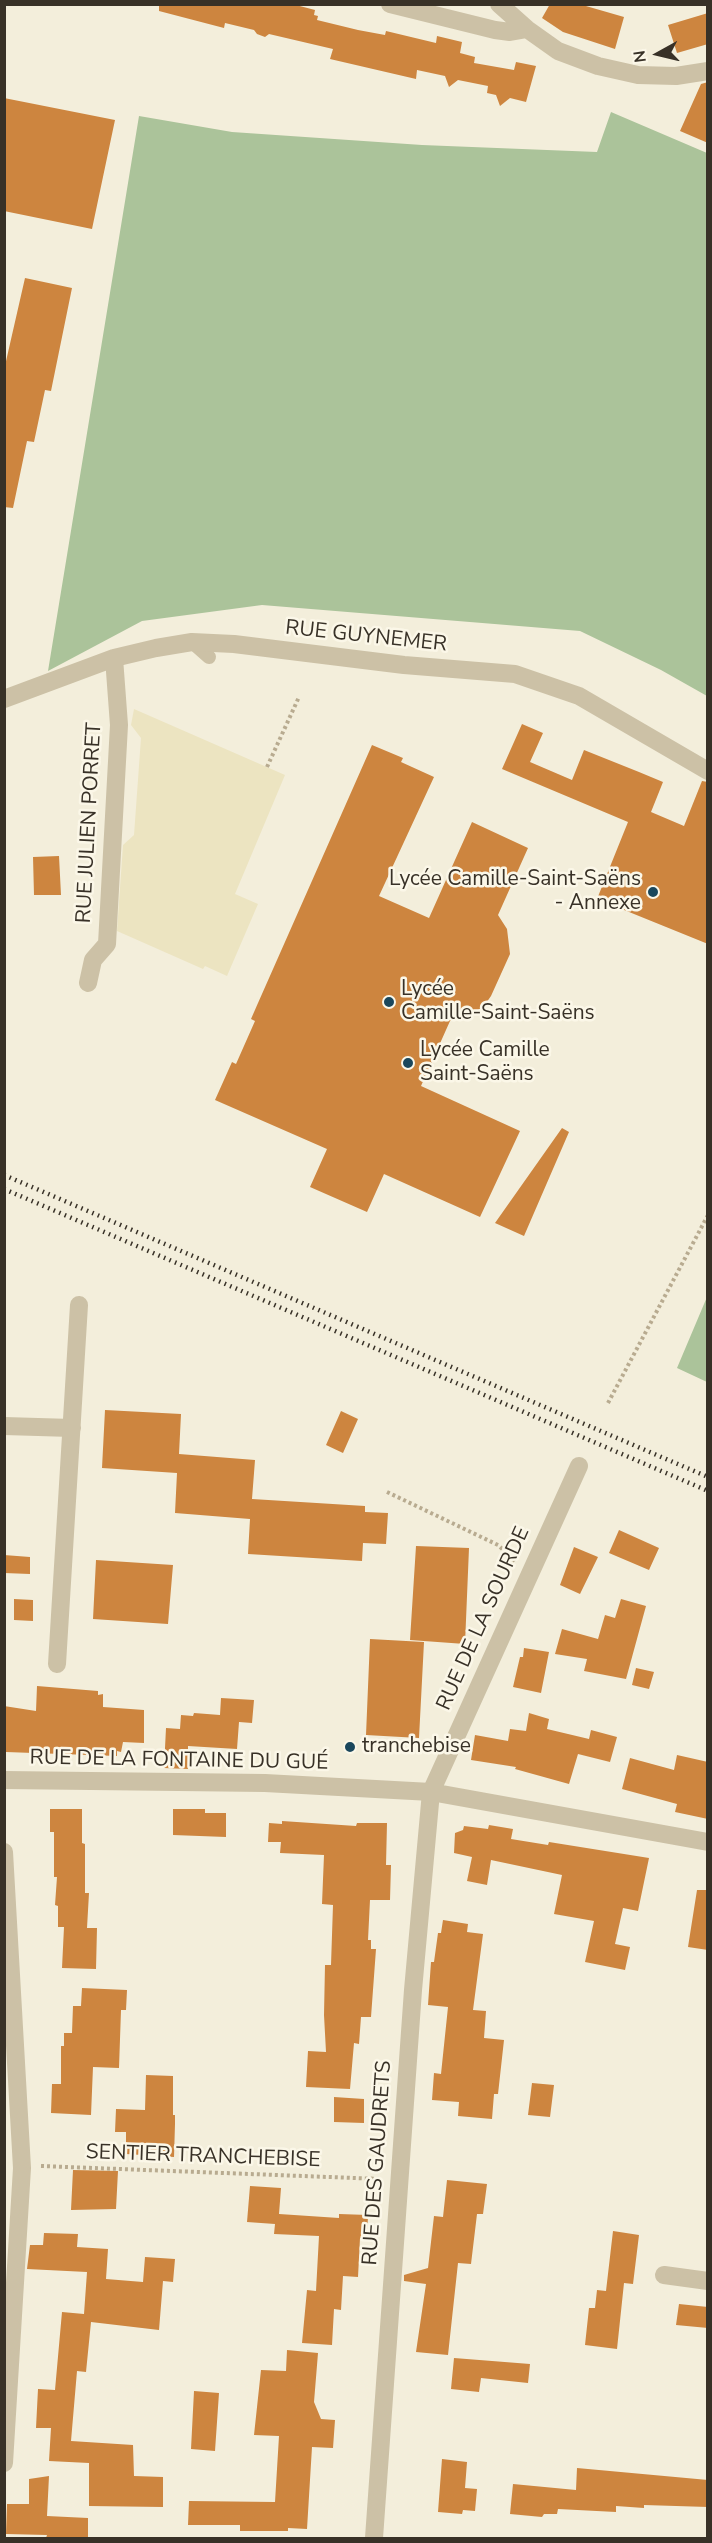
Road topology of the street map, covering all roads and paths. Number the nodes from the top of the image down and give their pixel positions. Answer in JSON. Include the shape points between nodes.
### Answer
{"nodes":[{"id":1,"x":390,"y":4,"type":"edge"},
{"id":2,"x":452,"y":4,"type":"edge"},
{"id":3,"x":499,"y":4,"type":"edge"},
{"id":4,"x":431,"y":14,"type":"junction"},
{"id":5,"x":527,"y":29,"type":"junction"},
{"id":6,"x":708,"y":71,"type":"edge"},
{"id":7,"x":192,"y":642,"type":"junction"},
{"id":8,"x":209,"y":657,"type":"dead end"},
{"id":9,"x":114,"y":658,"type":"junction"},
{"id":10,"x":299,"y":697,"type":"dead end"},
{"id":11,"x":4,"y":699,"type":"edge"},
{"id":12,"x":267,"y":767,"type":"dead end"},
{"id":13,"x":708,"y":771,"type":"edge"},
{"id":14,"x":88,"y":983,"type":"dead end"},
{"id":15,"x":708,"y":1215,"type":"edge"},
{"id":16,"x":79,"y":1305,"type":"dead end"},
{"id":17,"x":608,"y":1403,"type":"dead end"},
{"id":18,"x":4,"y":1425,"type":"edge"},
{"id":19,"x":72,"y":1428,"type":"junction"},
{"id":20,"x":579,"y":1466,"type":"dead end"},
{"id":21,"x":387,"y":1492,"type":"dead end"},
{"id":22,"x":529,"y":1574,"type":"junction"},
{"id":23,"x":57,"y":1664,"type":"dead end"},
{"id":24,"x":4,"y":1780,"type":"edge"},
{"id":25,"x":431,"y":1792,"type":"junction"},
{"id":26,"x":708,"y":1842,"type":"edge"},
{"id":27,"x":4,"y":1852,"type":"edge"},
{"id":28,"x":22,"y":2168,"type":"junction"},
{"id":29,"x":400,"y":2180,"type":"junction"},
{"id":30,"x":664,"y":2275,"type":"dead end"},
{"id":31,"x":708,"y":2281,"type":"edge"},
{"id":32,"x":4,"y":2463,"type":"edge"},
{"id":33,"x":374,"y":2538,"type":"edge"}],
"edges":[{"from":1,"to":4,"type":"street"},
{"from":2,"to":4,"type":"street"},
{"from":3,"to":5,"type":"street"},
{"from":4,"to":5,"type":"street","via":[[495,30]]},
{"from":5,"to":6,"type":"street","via":[[558,51],[598,66],[638,75],[676,76]]},
{"from":7,"to":8,"type":"lane"},
{"from":7,"to":9,"type":"street","name":"RUE GUYNEMER"},
{"from":7,"to":13,"type":"street","name":"RUE GUYNEMER","via":[[514,674],[579,696]]},
{"from":9,"to":11,"type":"street","name":"RUE GUYNEMER"},
{"from":9,"to":14,"type":"street","name":"RUE JULIEN PORRET","via":[[119,725],[107,944],[93,960]]},
{"from":10,"to":12,"type":"path"},
{"from":15,"to":17,"type":"path"},
{"from":16,"to":19,"type":"street"},
{"from":18,"to":19,"type":"street"},
{"from":19,"to":23,"type":"street"},
{"from":20,"to":22,"type":"street","name":"RUE DE LA SOURDE"},
{"from":21,"to":22,"type":"path","via":[[498,1545]]},
{"from":22,"to":25,"type":"street","name":"RUE DE LA SOURDE"},
{"from":24,"to":25,"type":"street","name":"RUE DE LA FONTAINE DU GUÉ","via":[[266,1783]]},
{"from":25,"to":26,"type":"street","name":"RUE DE LA FONTAINE DU GUÉ"},
{"from":25,"to":29,"type":"street","name":"RUE DES GAUDRETS"},
{"from":27,"to":28,"type":"street"},
{"from":28,"to":29,"type":"path","name":"SENTIER TRANCHEBISE"},
{"from":28,"to":32,"type":"street"},
{"from":29,"to":33,"type":"street","name":"RUE DES GAUDRETS"},
{"from":30,"to":31,"type":"street"}]}
